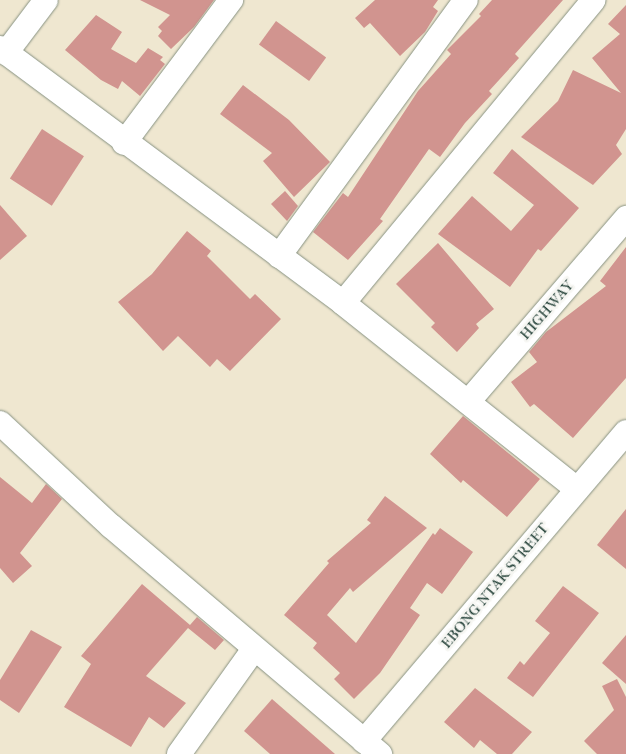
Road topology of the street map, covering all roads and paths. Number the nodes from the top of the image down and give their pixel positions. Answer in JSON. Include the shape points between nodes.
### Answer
{"nodes":[{"id":1,"x":46,"y":0,"type":"edge"},
{"id":2,"x":231,"y":0,"type":"edge"},
{"id":3,"x":466,"y":0,"type":"edge"},
{"id":4,"x":594,"y":0,"type":"edge"},
{"id":5,"x":3,"y":51,"type":"edge"},
{"id":6,"x":124,"y":143,"type":"junction"},
{"id":7,"x":626,"y":218,"type":"edge"},
{"id":8,"x":279,"y":256,"type":"junction"},
{"id":9,"x":343,"y":303,"type":"junction"},
{"id":10,"x":468,"y":402,"type":"junction"},
{"id":11,"x":0,"y":423,"type":"edge"},
{"id":12,"x":626,"y":432,"type":"edge"},
{"id":13,"x":577,"y":489,"type":"junction"},
{"id":14,"x":254,"y":648,"type":"junction"},
{"id":15,"x":372,"y":747,"type":"edge"},
{"id":16,"x":178,"y":754,"type":"edge"}],
"edges":[{"from":1,"to":5,"type":"street"},
{"from":2,"to":6,"type":"street"},
{"from":3,"to":8,"type":"street"},
{"from":4,"to":9,"type":"street"},
{"from":5,"to":6,"type":"street"},
{"from":6,"to":8,"type":"street"},
{"from":7,"to":10,"type":"street","name":"HIGHWAY"},
{"from":8,"to":9,"type":"street"},
{"from":9,"to":10,"type":"street"},
{"from":10,"to":13,"type":"street"},
{"from":11,"to":14,"type":"street","via":[[111,526]]},
{"from":12,"to":13,"type":"street","name":"EBONG NTAK STREET"},
{"from":13,"to":15,"type":"street","name":"EBONG NTAK STREET"},
{"from":14,"to":15,"type":"street"},
{"from":14,"to":16,"type":"street"}]}
